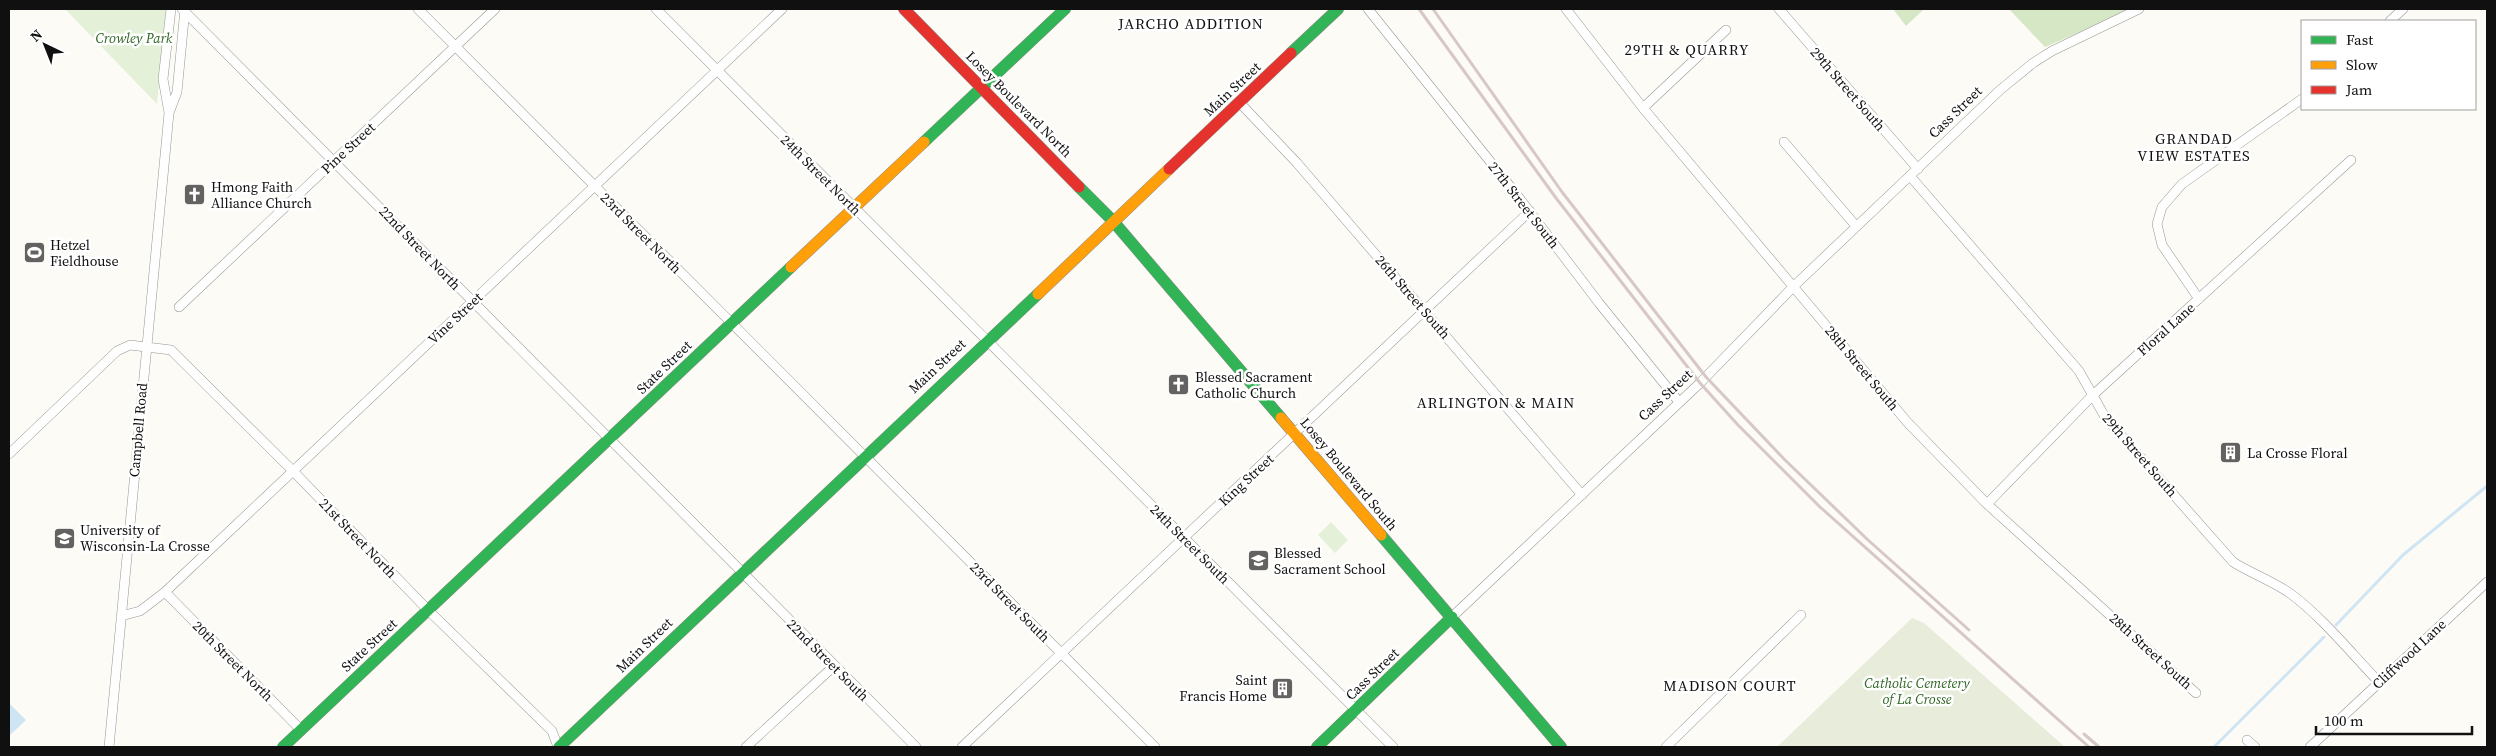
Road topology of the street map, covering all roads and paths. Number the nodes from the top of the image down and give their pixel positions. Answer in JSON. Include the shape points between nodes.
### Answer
{"nodes":[{"id":1,"x":171,"y":9,"type":"edge"},
{"id":2,"x":418,"y":9,"type":"edge"},
{"id":3,"x":495,"y":9,"type":"edge"},
{"id":4,"x":656,"y":9,"type":"edge"},
{"id":5,"x":782,"y":9,"type":"edge"},
{"id":6,"x":904,"y":9,"type":"edge"},
{"id":7,"x":1066,"y":9,"type":"edge"},
{"id":8,"x":1338,"y":9,"type":"edge"},
{"id":9,"x":1368,"y":9,"type":"edge"},
{"id":10,"x":1566,"y":9,"type":"edge"},
{"id":11,"x":1779,"y":9,"type":"edge"},
{"id":12,"x":2140,"y":9,"type":"edge"},
{"id":13,"x":2403,"y":9,"type":"edge"},
{"id":14,"x":184,"y":10,"type":"edge"},
{"id":15,"x":2391,"y":20,"type":"edge"},
{"id":16,"x":1726,"y":30,"type":"dead end"},
{"id":17,"x":455,"y":47,"type":"junction"},
{"id":18,"x":717,"y":71,"type":"junction"},
{"id":19,"x":982,"y":87,"type":"junction"},
{"id":20,"x":2301,"y":100,"type":"edge"},
{"id":21,"x":1240,"y":103,"type":"junction"},
{"id":22,"x":1643,"y":108,"type":"junction"},
{"id":23,"x":169,"y":113,"type":"junction"},
{"id":24,"x":1784,"y":142,"type":"dead end"},
{"id":25,"x":334,"y":160,"type":"junction"},
{"id":26,"x":2351,"y":160,"type":"dead end"},
{"id":27,"x":1918,"y":169,"type":"junction"},
{"id":28,"x":1910,"y":176,"type":"junction"},
{"id":29,"x":594,"y":187,"type":"junction"},
{"id":30,"x":855,"y":208,"type":"junction"},
{"id":31,"x":1530,"y":211,"type":"junction"},
{"id":32,"x":1113,"y":221,"type":"junction"},
{"id":33,"x":1856,"y":226,"type":"junction"},
{"id":34,"x":1794,"y":286,"type":"junction"},
{"id":35,"x":2199,"y":299,"type":"junction"},
{"id":36,"x":472,"y":302,"type":"junction"},
{"id":37,"x":179,"y":307,"type":"dead end"},
{"id":38,"x":1425,"y":310,"type":"junction"},
{"id":39,"x":732,"y":323,"type":"junction"},
{"id":40,"x":987,"y":340,"type":"junction"},
{"id":41,"x":146,"y":346,"type":"junction"},
{"id":42,"x":2092,"y":395,"type":"junction"},
{"id":43,"x":1679,"y":402,"type":"junction"},
{"id":44,"x":1296,"y":434,"type":"junction"},
{"id":45,"x":609,"y":439,"type":"junction"},
{"id":46,"x":9,"y":454,"type":"edge"},
{"id":47,"x":864,"y":456,"type":"junction"},
{"id":48,"x":293,"y":471,"type":"junction"},
{"id":49,"x":1582,"y":495,"type":"junction"},
{"id":50,"x":1987,"y":504,"type":"junction"},
{"id":51,"x":1184,"y":538,"type":"junction"},
{"id":52,"x":741,"y":573,"type":"junction"},
{"id":53,"x":2487,"y":582,"type":"edge"},
{"id":54,"x":165,"y":592,"type":"junction"},
{"id":55,"x":428,"y":610,"type":"junction"},
{"id":56,"x":1801,"y":615,"type":"dead end"},
{"id":57,"x":121,"y":616,"type":"junction"},
{"id":58,"x":1452,"y":617,"type":"junction"},
{"id":59,"x":1061,"y":653,"type":"junction"},
{"id":60,"x":834,"y":666,"type":"junction"},
{"id":61,"x":2379,"y":682,"type":"junction"},
{"id":62,"x":2196,"y":692,"type":"dead end"},
{"id":63,"x":1355,"y":710,"type":"junction"},
{"id":64,"x":301,"y":730,"type":"junction"},
{"id":65,"x":2247,"y":740,"type":"dead end"},
{"id":66,"x":109,"y":747,"type":"edge"},
{"id":67,"x":283,"y":747,"type":"edge"},
{"id":68,"x":558,"y":747,"type":"edge"},
{"id":69,"x":746,"y":747,"type":"edge"},
{"id":70,"x":916,"y":747,"type":"edge"},
{"id":71,"x":962,"y":747,"type":"edge"},
{"id":72,"x":1155,"y":747,"type":"edge"},
{"id":73,"x":1317,"y":747,"type":"edge"},
{"id":74,"x":1393,"y":747,"type":"edge"},
{"id":75,"x":1561,"y":747,"type":"edge"},
{"id":76,"x":1666,"y":747,"type":"edge"},
{"id":77,"x":2255,"y":747,"type":"edge"},
{"id":78,"x":2310,"y":747,"type":"edge"}],
"edges":[{"from":1,"to":23,"type":"street","name":"Campbell Road","via":[[163,79]]},
{"from":2,"to":17,"type":"street","name":"23rd Street North"},
{"from":3,"to":17,"type":"street","name":"Pine Street"},
{"from":4,"to":18,"type":"street","name":"24th Street North"},
{"from":5,"to":18,"type":"street","name":"Vine Street"},
{"from":6,"to":19,"type":"street","name":"Losey Boulevard North"},
{"from":7,"to":19,"type":"street","name":"State Street"},
{"from":8,"to":21,"type":"street","name":"Main Street"},
{"from":9,"to":31,"type":"street","name":"27th Street South"},
{"from":10,"to":22,"type":"street","name":"28th Street South"},
{"from":11,"to":27,"type":"street","name":"29th Street South"},
{"from":12,"to":27,"type":"street","name":"Cass Street","via":[[2032,62]]},
{"from":13,"to":15,"type":"street"},
{"from":14,"to":23,"type":"street","name":"Campbell Road","via":[[177,92]]},
{"from":14,"to":25,"type":"street","name":"22nd Street North"},
{"from":16,"to":22,"type":"street"},
{"from":17,"to":25,"type":"street","name":"Pine Street"},
{"from":17,"to":29,"type":"street","name":"23rd Street North"},
{"from":18,"to":29,"type":"street","name":"Vine Street"},
{"from":18,"to":30,"type":"street","name":"24th Street North"},
{"from":19,"to":30,"type":"street","name":"State Street"},
{"from":19,"to":32,"type":"street","name":"Losey Boulevard North"},
{"from":20,"to":35,"type":"street","via":[[2182,184],[2162,207],[2157,224],[2162,245]]},
{"from":21,"to":32,"type":"street","name":"Main Street"},
{"from":21,"to":38,"type":"street","name":"26th Street South","via":[[1297,163]]},
{"from":22,"to":34,"type":"street","name":"28th Street South"},
{"from":23,"to":41,"type":"street","name":"Campbell Road"},
{"from":24,"to":33,"type":"street"},
{"from":25,"to":36,"type":"street","name":"22nd Street North"},
{"from":25,"to":37,"type":"street","name":"Pine Street"},
{"from":26,"to":35,"type":"street","name":"Floral Lane"},
{"from":27,"to":28,"type":"street","name":"Cass Street"},
{"from":28,"to":33,"type":"street","name":"Cass Street"},
{"from":28,"to":42,"type":"street","name":"29th Street South","via":[[2079,371]]},
{"from":29,"to":36,"type":"street","name":"Vine Street"},
{"from":29,"to":39,"type":"street","name":"23rd Street North"},
{"from":30,"to":39,"type":"street","name":"State Street"},
{"from":30,"to":40,"type":"street","name":"24th Street North"},
{"from":31,"to":38,"type":"street","name":"King Street"},
{"from":31,"to":43,"type":"street","name":"27th Street South"},
{"from":32,"to":40,"type":"street","name":"Main Street"},
{"from":32,"to":44,"type":"street","name":"Losey Boulevard South"},
{"from":33,"to":34,"type":"street","name":"Cass Street"},
{"from":34,"to":43,"type":"street","name":"Cass Street"},
{"from":34,"to":50,"type":"street","name":"28th Street South","via":[[1908,423]]},
{"from":35,"to":42,"type":"street","name":"Floral Lane"},
{"from":36,"to":45,"type":"street","name":"22nd Street North"},
{"from":36,"to":48,"type":"street","name":"Vine Street"},
{"from":38,"to":44,"type":"street","name":"King Street"},
{"from":38,"to":49,"type":"street","name":"26th Street South"},
{"from":39,"to":45,"type":"street","name":"State Street"},
{"from":39,"to":47,"type":"street","name":"23rd Street North"},
{"from":40,"to":47,"type":"street","name":"Main Street"},
{"from":40,"to":51,"type":"street","name":"24th Street South"},
{"from":41,"to":46,"type":"street","via":[[130,345],[117,351]]},
{"from":41,"to":48,"type":"street","name":"21st Street North","via":[[172,350]]},
{"from":41,"to":57,"type":"street","name":"Campbell Road"},
{"from":42,"to":50,"type":"street","name":"Floral Lane"},
{"from":42,"to":61,"type":"street","name":"29th Street South","via":[[2105,417],[2233,562],[2292,595]]},
{"from":43,"to":49,"type":"street","name":"Cass Street"},
{"from":44,"to":51,"type":"street","name":"King Street"},
{"from":44,"to":58,"type":"street","name":"Losey Boulevard South"},
{"from":45,"to":52,"type":"street","name":"22nd Street North"},
{"from":45,"to":55,"type":"street","name":"State Street"},
{"from":47,"to":52,"type":"street","name":"Main Street"},
{"from":47,"to":59,"type":"street","name":"23rd Street South"},
{"from":48,"to":54,"type":"street","name":"Vine Street"},
{"from":48,"to":55,"type":"street","name":"21st Street North"},
{"from":49,"to":58,"type":"street","name":"Cass Street"},
{"from":50,"to":62,"type":"street","name":"28th Street South"},
{"from":51,"to":59,"type":"street","name":"King Street"},
{"from":51,"to":63,"type":"street","name":"24th Street South"},
{"from":52,"to":60,"type":"street","name":"22nd Street South"},
{"from":52,"to":68,"type":"street","name":"Main Street"},
{"from":53,"to":61,"type":"street","name":"Cliffwood Lane"},
{"from":54,"to":57,"type":"street","name":"Vine Street","via":[[140,611]]},
{"from":54,"to":64,"type":"street","name":"20th Street North"},
{"from":55,"to":64,"type":"street","name":"State Street"},
{"from":55,"to":68,"type":"street","name":"21st Street North","via":[[552,731]]},
{"from":56,"to":76,"type":"street"},
{"from":57,"to":66,"type":"street","name":"Campbell Road"},
{"from":58,"to":63,"type":"street","name":"Cass Street"},
{"from":58,"to":75,"type":"street","name":"Losey Boulevard South"},
{"from":59,"to":71,"type":"street","name":"King Street"},
{"from":59,"to":72,"type":"street","name":"23rd Street South"},
{"from":60,"to":69,"type":"street"},
{"from":60,"to":70,"type":"street","name":"22nd Street South"},
{"from":61,"to":78,"type":"street","name":"Cliffwood Lane"},
{"from":63,"to":73,"type":"street","name":"Cass Street"},
{"from":63,"to":74,"type":"street","name":"24th Street South"},
{"from":64,"to":67,"type":"street","name":"State Street"},
{"from":65,"to":77,"type":"street"}]}
